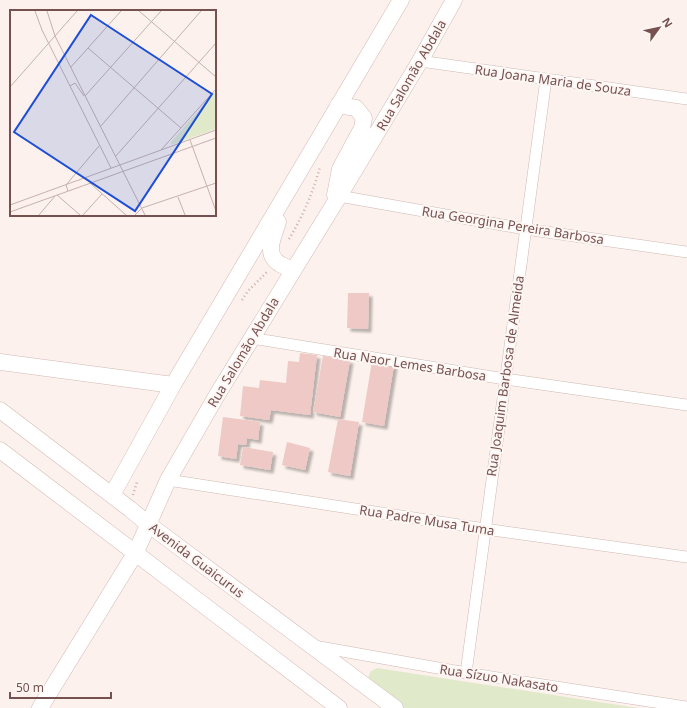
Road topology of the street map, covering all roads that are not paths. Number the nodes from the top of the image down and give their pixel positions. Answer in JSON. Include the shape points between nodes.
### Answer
{"nodes":[{"id":1,"x":401,"y":0,"type":"edge"},
{"id":2,"x":454,"y":0,"type":"edge"},
{"id":3,"x":420,"y":61,"type":"junction"},
{"id":4,"x":546,"y":79,"type":"junction"},
{"id":5,"x":687,"y":99,"type":"edge"},
{"id":6,"x":338,"y":105,"type":"junction"},
{"id":7,"x":290,"y":188,"type":"junction"},
{"id":8,"x":336,"y":201,"type":"junction"},
{"id":9,"x":525,"y":229,"type":"junction"},
{"id":10,"x":687,"y":252,"type":"edge"},
{"id":11,"x":293,"y":270,"type":"junction"},
{"id":12,"x":251,"y":338,"type":"junction"},
{"id":13,"x":0,"y":362,"type":"edge"},
{"id":14,"x":505,"y":379,"type":"junction"},
{"id":15,"x":173,"y":385,"type":"junction"},
{"id":16,"x":687,"y":405,"type":"edge"},
{"id":17,"x":0,"y":410,"type":"edge"},
{"id":18,"x":0,"y":450,"type":"edge"},
{"id":19,"x":168,"y":480,"type":"junction"},
{"id":20,"x":112,"y":495,"type":"junction"},
{"id":21,"x":148,"y":524,"type":"junction"},
{"id":22,"x":485,"y":529,"type":"junction"},
{"id":23,"x":136,"y":552,"type":"junction"},
{"id":24,"x":687,"y":557,"type":"edge"},
{"id":25,"x":312,"y":646,"type":"junction"},
{"id":26,"x":466,"y":673,"type":"junction"},
{"id":27,"x":687,"y":707,"type":"edge"},
{"id":28,"x":40,"y":708,"type":"edge"},
{"id":29,"x":339,"y":708,"type":"edge"},
{"id":30,"x":395,"y":708,"type":"edge"}],
"edges":[{"from":1,"to":6,"type":"street"},
{"from":2,"to":3,"type":"street","name":"Rua Salomão Abdala"},
{"from":3,"to":4,"type":"street","name":"Rua Joana Maria de Souza"},
{"from":3,"to":8,"type":"street","name":"Rua Salomão Abdala"},
{"from":4,"to":5,"type":"street","name":"Rua Joana Maria de Souza"},
{"from":4,"to":9,"type":"street","name":"Rua Joaquim Barbosa de Almeida"},
{"from":6,"to":7,"type":"street"},
{"from":6,"to":8,"type":"street","via":[[356,108],[364,118],[362,128],[340,169]]},
{"from":7,"to":11,"type":"street","via":[[271,245],[276,261]]},
{"from":7,"to":15,"type":"street"},
{"from":8,"to":9,"type":"street","name":"Rua Georgina Pereira Barbosa"},
{"from":8,"to":11,"type":"street","name":"Rua Salomão Abdala"},
{"from":9,"to":10,"type":"street","name":"Rua Georgina Pereira Barbosa"},
{"from":9,"to":14,"type":"street","name":"Rua Joaquim Barbosa de Almeida"},
{"from":11,"to":12,"type":"street","name":"Rua Salomão Abdala"},
{"from":12,"to":14,"type":"street","name":"Rua Naor Lemes Barbosa"},
{"from":12,"to":19,"type":"street","name":"Rua Salomão Abdala"},
{"from":13,"to":15,"type":"street"},
{"from":14,"to":16,"type":"street","name":"Rua Naor Lemes Barbosa"},
{"from":14,"to":22,"type":"street","name":"Rua Joaquim Barbosa de Almeida"},
{"from":15,"to":20,"type":"street"},
{"from":17,"to":20,"type":"street","name":"Avenida Guaicurus"},
{"from":18,"to":23,"type":"street"},
{"from":19,"to":21,"type":"street","name":"Rua Salomão Abdala"},
{"from":19,"to":22,"type":"street","name":"Rua Padre Musa Tuma"},
{"from":20,"to":21,"type":"street","name":"Avenida Guaicurus"},
{"from":21,"to":23,"type":"street","name":"Rua Salomão Abdala"},
{"from":21,"to":25,"type":"street","name":"Avenida Guaicurus"},
{"from":22,"to":24,"type":"street","name":"Rua Padre Musa Tuma"},
{"from":22,"to":26,"type":"street","name":"Rua Joaquim Barbosa de Almeida"},
{"from":23,"to":28,"type":"street","name":"Rua Salomão Abdala"},
{"from":23,"to":29,"type":"street"},
{"from":25,"to":26,"type":"street","name":"Rua Sízuo Nakasato"},
{"from":25,"to":30,"type":"street","name":"Avenida Guaicurus"},
{"from":26,"to":27,"type":"street","name":"Rua Sízuo Nakasato"}]}
